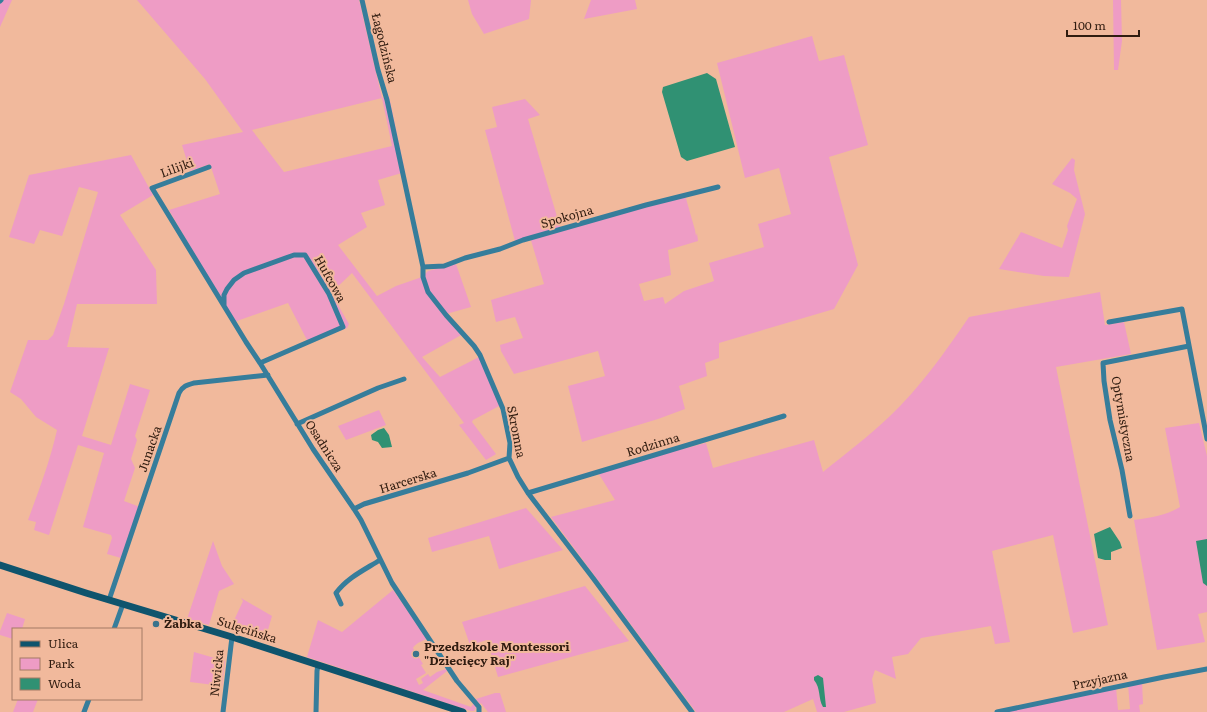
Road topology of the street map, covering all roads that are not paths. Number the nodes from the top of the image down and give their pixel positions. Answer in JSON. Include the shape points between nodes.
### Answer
{"nodes":[{"id":1,"x":362,"y":0,"type":"edge"},
{"id":2,"x":387,"y":100,"type":"joint"},
{"id":3,"x":209,"y":167,"type":"dead end"},
{"id":4,"x":718,"y":187,"type":"dead end"},
{"id":5,"x":152,"y":188,"type":"joint"},
{"id":6,"x":423,"y":267,"type":"junction"},
{"id":7,"x":224,"y":306,"type":"junction"},
{"id":8,"x":1109,"y":322,"type":"dead end"},
{"id":9,"x":1189,"y":346,"type":"junction"},
{"id":10,"x":260,"y":363,"type":"junction"},
{"id":11,"x":268,"y":376,"type":"junction"},
{"id":12,"x":404,"y":379,"type":"dead end"},
{"id":13,"x":784,"y":416,"type":"dead end"},
{"id":14,"x":297,"y":424,"type":"junction"},
{"id":15,"x":1207,"y":439,"type":"edge"},
{"id":16,"x":510,"y":458,"type":"junction"},
{"id":17,"x":528,"y":493,"type":"junction"},
{"id":18,"x":354,"y":509,"type":"junction"},
{"id":19,"x":1130,"y":516,"type":"dead end"},
{"id":20,"x":380,"y":560,"type":"junction"},
{"id":21,"x":0,"y":565,"type":"edge"},
{"id":22,"x":109,"y":600,"type":"junction"},
{"id":23,"x":123,"y":604,"type":"junction"},
{"id":24,"x":341,"y":604,"type":"dead end"},
{"id":25,"x":114,"y":628,"type":"edge"},
{"id":26,"x":232,"y":637,"type":"junction"},
{"id":27,"x":318,"y":665,"type":"junction"},
{"id":28,"x":1207,"y":669,"type":"edge"},
{"id":29,"x":89,"y":700,"type":"edge"},
{"id":30,"x":84,"y":712,"type":"edge"},
{"id":31,"x":223,"y":712,"type":"edge"},
{"id":32,"x":316,"y":712,"type":"edge"},
{"id":33,"x":464,"y":712,"type":"edge"},
{"id":34,"x":479,"y":712,"type":"edge"},
{"id":35,"x":692,"y":712,"type":"edge"},
{"id":36,"x":997,"y":712,"type":"edge"}],
"edges":[{"from":1,"to":2,"type":"street","name":"Łagodzińska"},
{"from":2,"to":6,"type":"street","name":"Skromna"},
{"from":3,"to":5,"type":"street","name":"Lilijki"},
{"from":4,"to":6,"type":"street","name":"Spokojna","via":[[522,240],[444,266]]},
{"from":5,"to":7,"type":"street","name":"Osadnicza"},
{"from":6,"to":16,"type":"street","name":"Skromna","via":[[428,292],[480,355],[503,409],[510,443]]},
{"from":7,"to":10,"type":"street","name":"Osadnicza"},
{"from":7,"to":10,"type":"street","name":"Hufcowa","via":[[227,289],[244,273],[294,255],[305,255],[329,294],[343,327]]},
{"from":8,"to":9,"type":"street","via":[[1182,309]]},
{"from":9,"to":15,"type":"street"},
{"from":9,"to":19,"type":"street","name":"Optymistyczna","via":[[1103,363],[1110,420]]},
{"from":10,"to":11,"type":"street","name":"Osadnicza"},
{"from":11,"to":14,"type":"street","name":"Osadnicza"},
{"from":11,"to":22,"type":"street","name":"Junacka","via":[[194,382],[181,389]]},
{"from":12,"to":14,"type":"street"},
{"from":13,"to":17,"type":"street","name":"Rodzinna"},
{"from":14,"to":18,"type":"street","name":"Osadnicza"},
{"from":16,"to":17,"type":"street","name":"Skromna"},
{"from":16,"to":18,"type":"street","name":"Harcerska"},
{"from":17,"to":35,"type":"street","name":"Skromna"},
{"from":18,"to":20,"type":"street","name":"Osadnicza"},
{"from":20,"to":24,"type":"street","via":[[342,585],[336,593]]},
{"from":20,"to":34,"type":"street","name":"Osadnicza","via":[[440,657],[479,707]]},
{"from":21,"to":22,"type":"street","name":"Sulęcińska"},
{"from":22,"to":23,"type":"street","name":"Sulęcińska"},
{"from":23,"to":25,"type":"street"},
{"from":23,"to":26,"type":"street","name":"Sulęcińska"},
{"from":26,"to":27,"type":"street","name":"Sulęcińska"},
{"from":26,"to":31,"type":"street","name":"Niwicka"},
{"from":27,"to":32,"type":"street"},
{"from":27,"to":33,"type":"street","name":"Sulęcińska"},
{"from":28,"to":36,"type":"street","name":"Przyjazna"},
{"from":29,"to":30,"type":"street"}]}
